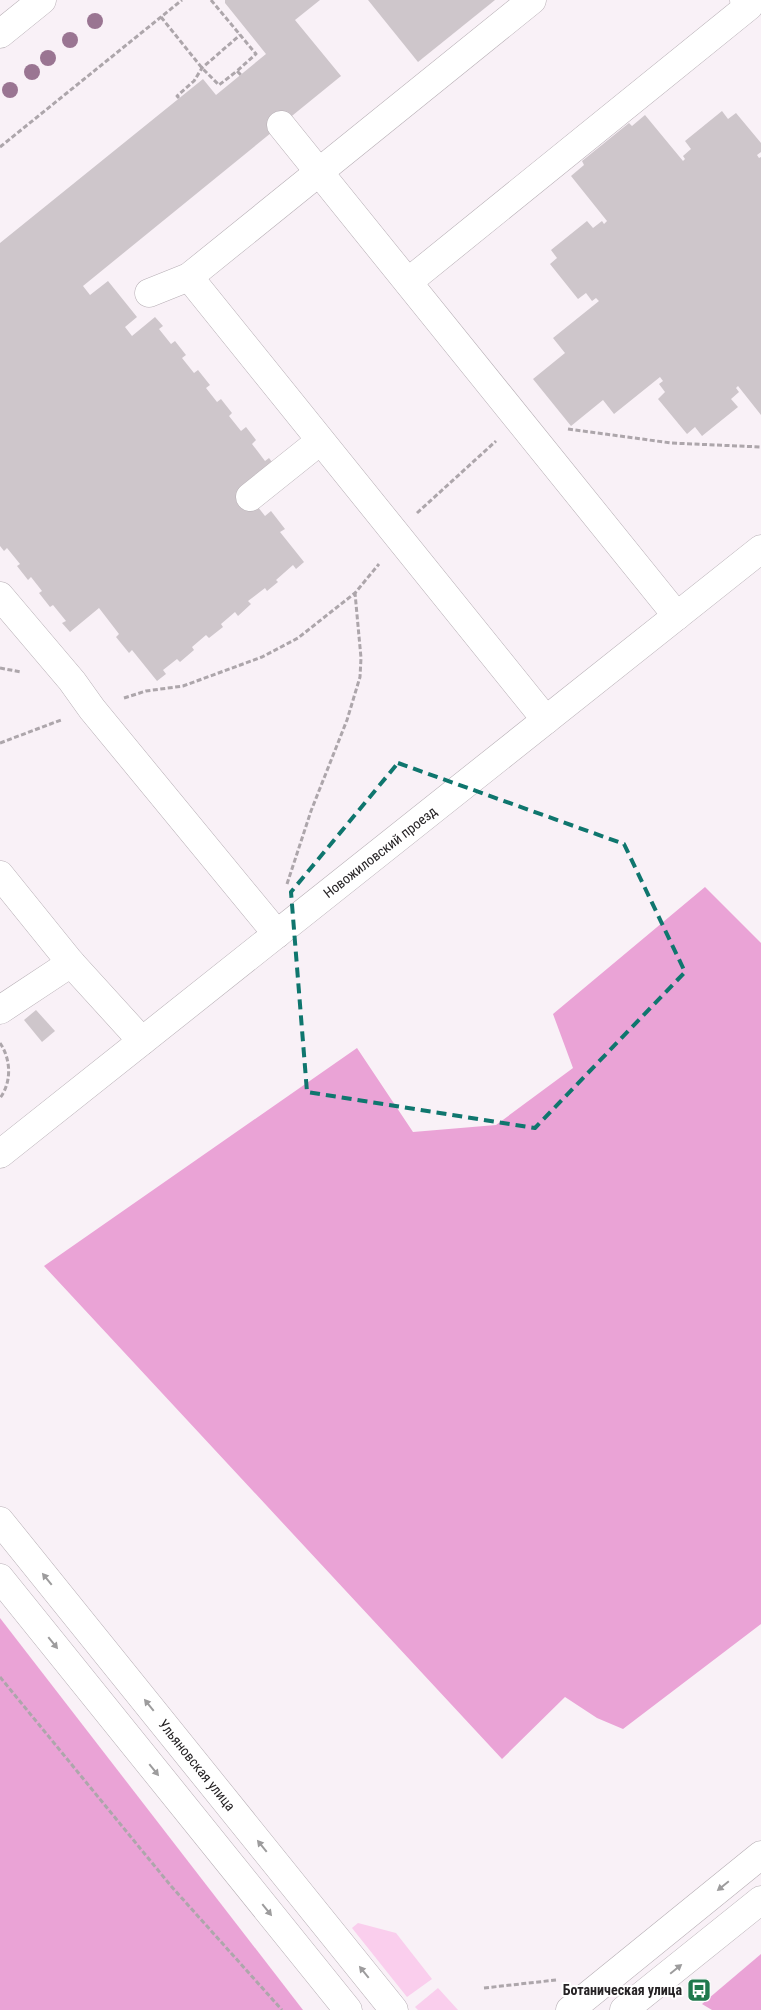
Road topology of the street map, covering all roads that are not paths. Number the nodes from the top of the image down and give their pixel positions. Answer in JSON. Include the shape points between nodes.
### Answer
{"nodes":[{"id":1,"x":42,"y":0,"type":"edge"},
{"id":2,"x":532,"y":0,"type":"edge"},
{"id":3,"x":744,"y":0,"type":"edge"},
{"id":4,"x":0,"y":34,"type":"edge"},
{"id":5,"x":281,"y":125,"type":"dead end"},
{"id":6,"x":319,"y":172,"type":"junction"},
{"id":7,"x":189,"y":277,"type":"junction"},
{"id":8,"x":408,"y":282,"type":"junction"},
{"id":9,"x":149,"y":293,"type":"dead end"},
{"id":10,"x":320,"y":441,"type":"junction"},
{"id":11,"x":250,"y":497,"type":"dead end"},
{"id":12,"x":761,"y":550,"type":"edge"},
{"id":13,"x":0,"y":596,"type":"edge"},
{"id":14,"x":677,"y":616,"type":"junction"},
{"id":15,"x":546,"y":720,"type":"junction"},
{"id":16,"x":0,"y":875,"type":"edge"},
{"id":17,"x":277,"y":934,"type":"junction"},
{"id":18,"x":71,"y":962,"type":"junction"},
{"id":19,"x":0,"y":1010,"type":"edge"},
{"id":20,"x":142,"y":1041,"type":"junction"},
{"id":21,"x":0,"y":1154,"type":"edge"},
{"id":22,"x":0,"y":1521,"type":"edge"},
{"id":23,"x":0,"y":1578,"type":"edge"},
{"id":24,"x":761,"y":1855,"type":"edge"},
{"id":25,"x":761,"y":1900,"type":"edge"},
{"id":26,"x":348,"y":2010,"type":"edge"},
{"id":27,"x":394,"y":2010,"type":"edge"},
{"id":28,"x":570,"y":2010,"type":"edge"},
{"id":29,"x":624,"y":2010,"type":"edge"}],
"edges":[{"from":1,"to":4,"type":"street"},
{"from":2,"to":6,"type":"street"},
{"from":3,"to":8,"type":"street","via":[[749,6]]},
{"from":5,"to":6,"type":"street"},
{"from":6,"to":7,"type":"street"},
{"from":6,"to":8,"type":"street"},
{"from":7,"to":9,"type":"street"},
{"from":7,"to":10,"type":"street"},
{"from":8,"to":14,"type":"street"},
{"from":10,"to":11,"type":"street"},
{"from":10,"to":15,"type":"street"},
{"from":12,"to":14,"type":"street","name":"Новожиловский проезд"},
{"from":13,"to":17,"type":"street"},
{"from":14,"to":15,"type":"street","name":"Новожиловский проезд"},
{"from":15,"to":17,"type":"street","name":"Новожиловский проезд"},
{"from":16,"to":18,"type":"street"},
{"from":17,"to":20,"type":"street","name":"Новожиловский проезд"},
{"from":18,"to":19,"type":"street"},
{"from":18,"to":20,"type":"street"},
{"from":20,"to":21,"type":"street","name":"Новожиловский проезд"},
{"from":27,"to":22,"type":"street","name":"Ульяновская улица","one_way":true},
{"from":23,"to":26,"type":"street","one_way":true},
{"from":24,"to":28,"type":"street","one_way":true},
{"from":29,"to":25,"type":"street","one_way":true}]}
